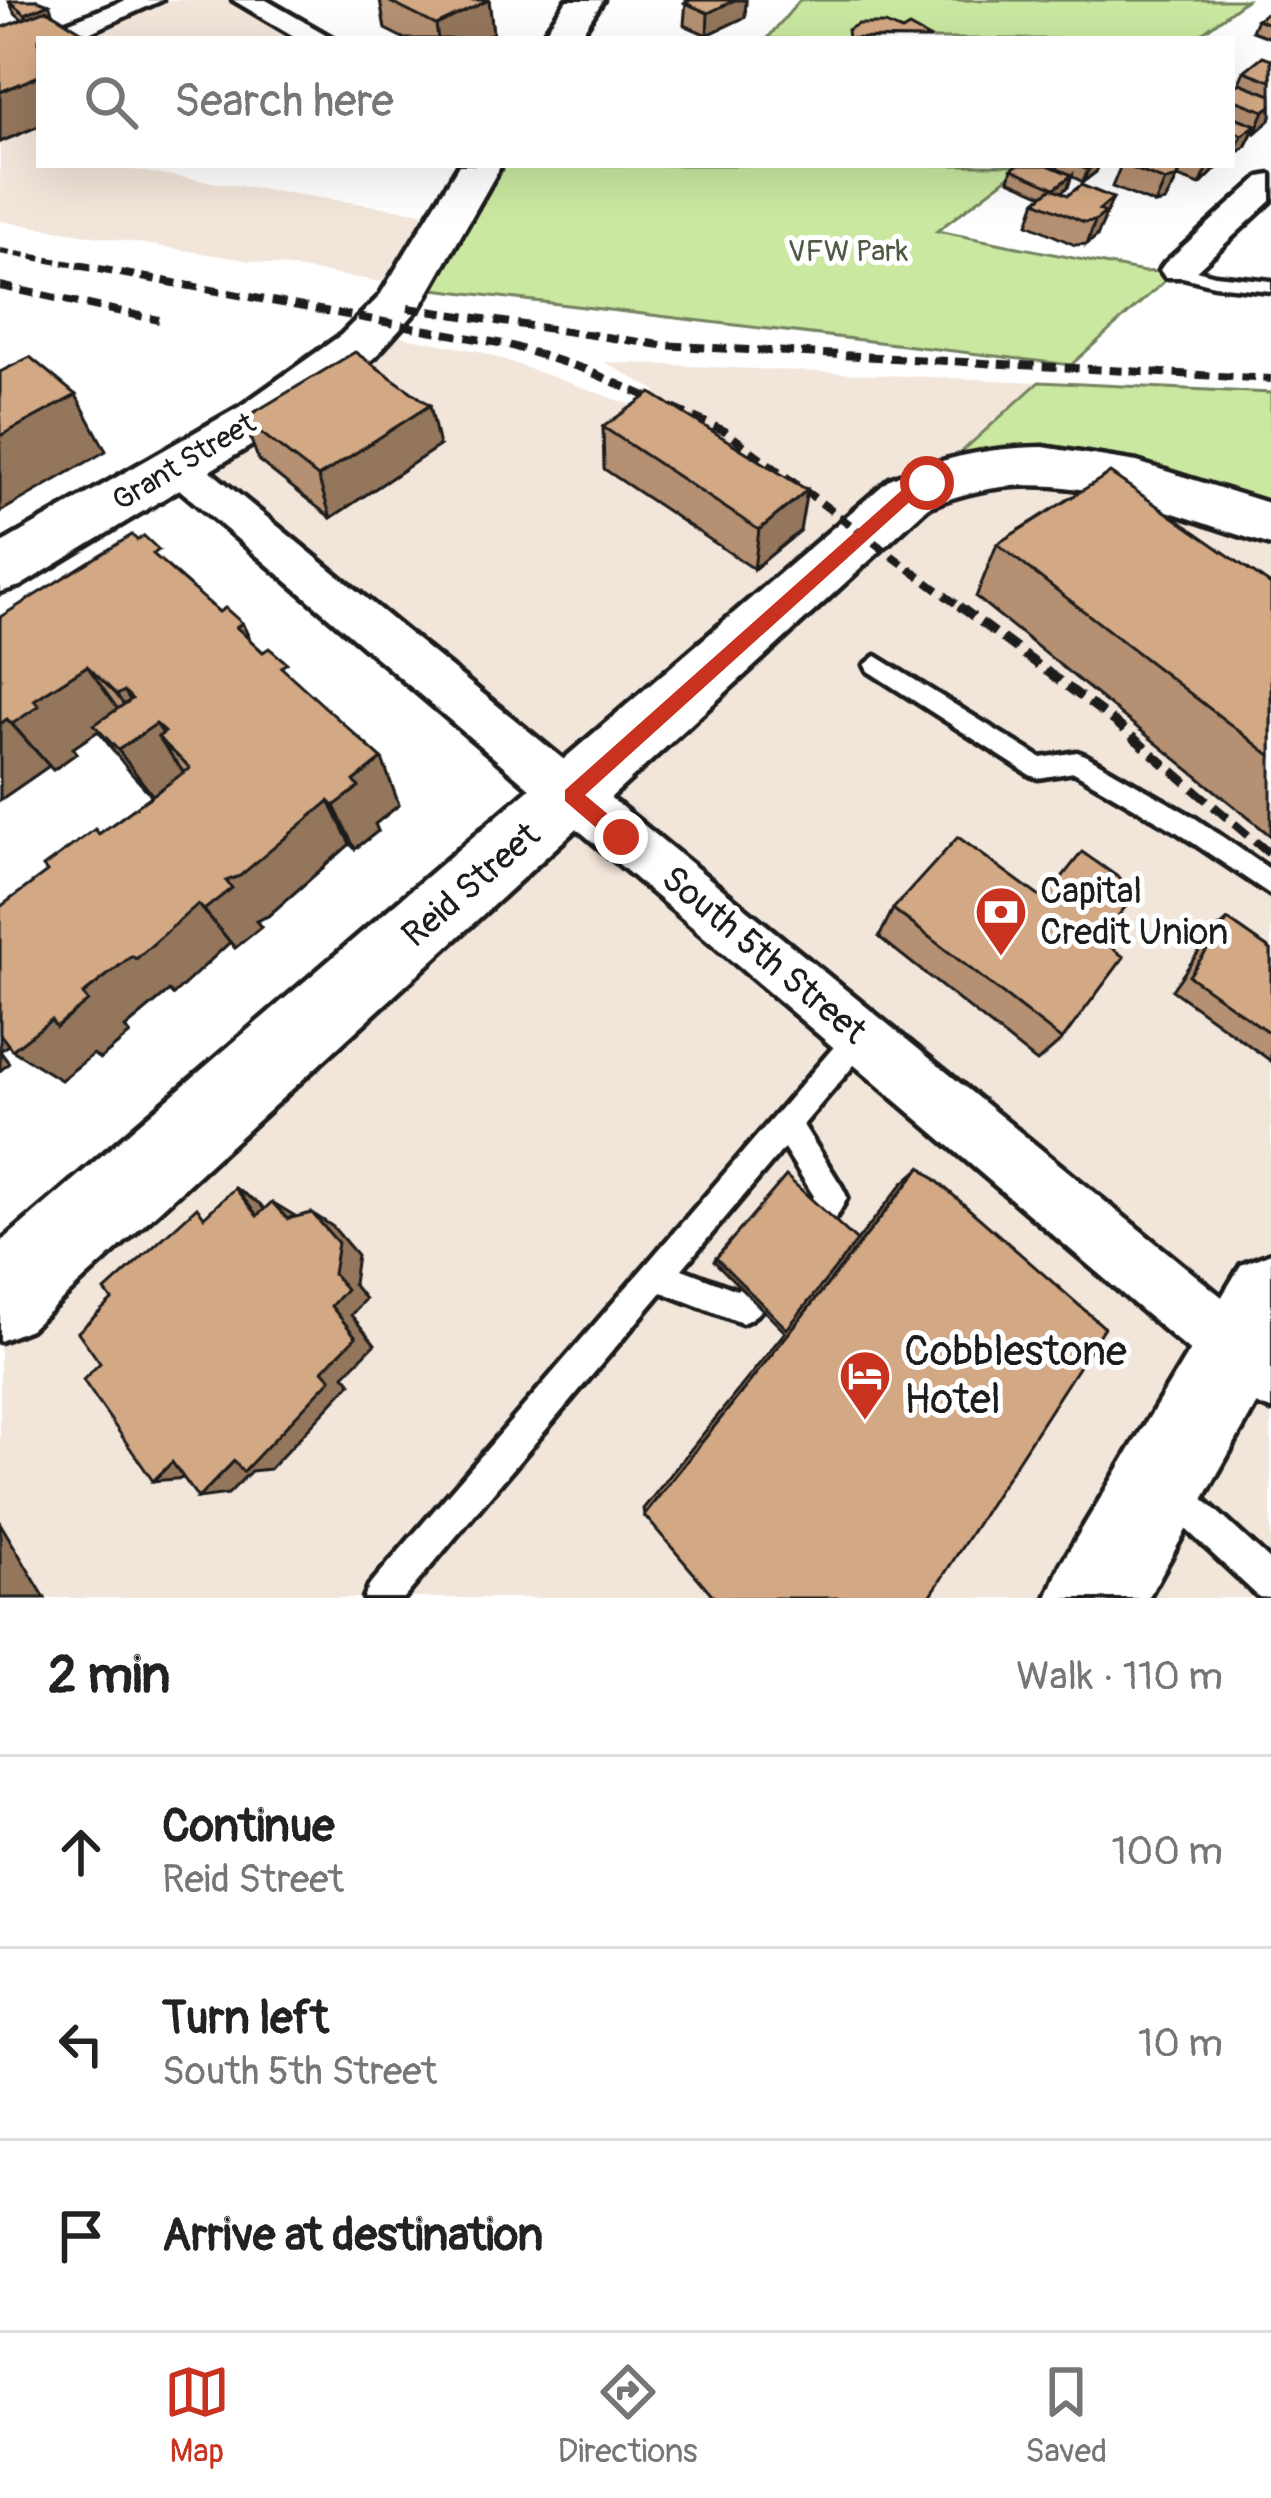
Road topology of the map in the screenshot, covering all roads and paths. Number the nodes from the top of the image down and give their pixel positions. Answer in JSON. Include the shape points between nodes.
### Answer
{"nodes":[{"id":1,"x":149,"y":0,"type":"edge"},
{"id":2,"x":246,"y":0,"type":"edge"},
{"id":3,"x":585,"y":0,"type":"edge"},
{"id":4,"x":59,"y":36,"type":"edge"},
{"id":5,"x":314,"y":36,"type":"edge"},
{"id":6,"x":562,"y":36,"type":"edge"},
{"id":7,"x":478,"y":168,"type":"edge"},
{"id":8,"x":1271,"y":184,"type":"edge"},
{"id":9,"x":1177,"y":270,"type":"joint"},
{"id":10,"x":1271,"y":286,"type":"edge"},
{"id":11,"x":179,"y":467,"type":"junction"},
{"id":12,"x":1271,"y":525,"type":"edge"},
{"id":13,"x":0,"y":571,"type":"edge"},
{"id":14,"x":876,"y":665,"type":"dead end"},
{"id":15,"x":572,"y":796,"type":"junction"},
{"id":16,"x":1271,"y":884,"type":"edge"},
{"id":17,"x":861,"y":1036,"type":"junction"},
{"id":18,"x":787,"y":1124,"type":"junction"},
{"id":19,"x":657,"y":1275,"type":"junction"},
{"id":20,"x":0,"y":1299,"type":"edge"},
{"id":21,"x":1260,"y":1341,"type":"edge"},
{"id":22,"x":1162,"y":1483,"type":"junction"},
{"id":23,"x":1271,"y":1585,"type":"edge"},
{"id":24,"x":380,"y":1598,"type":"edge"},
{"id":25,"x":1095,"y":1598,"type":"edge"}],
"edges":[{"from":1,"to":4,"type":"street"},
{"from":2,"to":5,"type":"street"},
{"from":3,"to":6,"type":"main road"},
{"from":7,"to":11,"type":"main road","name":"Grant Street","via":[[397,306],[358,346]]},
{"from":8,"to":9,"type":"street"},
{"from":9,"to":10,"type":"lane"},
{"from":11,"to":13,"type":"main road","name":"Grant Street"},
{"from":11,"to":15,"type":"street","name":"South 5th Street"},
{"from":12,"to":15,"type":"main road","name":"Reid Street","via":[[1100,472],[944,474],[909,493]]},
{"from":14,"to":16,"type":"lane","via":[[1038,768],[1077,762]]},
{"from":15,"to":17,"type":"street","name":"South 5th Street"},
{"from":15,"to":20,"type":"main road","name":"Reid Street"},
{"from":17,"to":18,"type":"lane"},
{"from":17,"to":21,"type":"street","name":"South 5th Street"},
{"from":18,"to":19,"type":"lane"},
{"from":18,"to":19,"type":"lane","via":[[832,1197],[742,1308]]},
{"from":19,"to":24,"type":"lane"},
{"from":21,"to":22,"type":"main road"},
{"from":22,"to":23,"type":"lane"},
{"from":22,"to":25,"type":"main road"}]}
